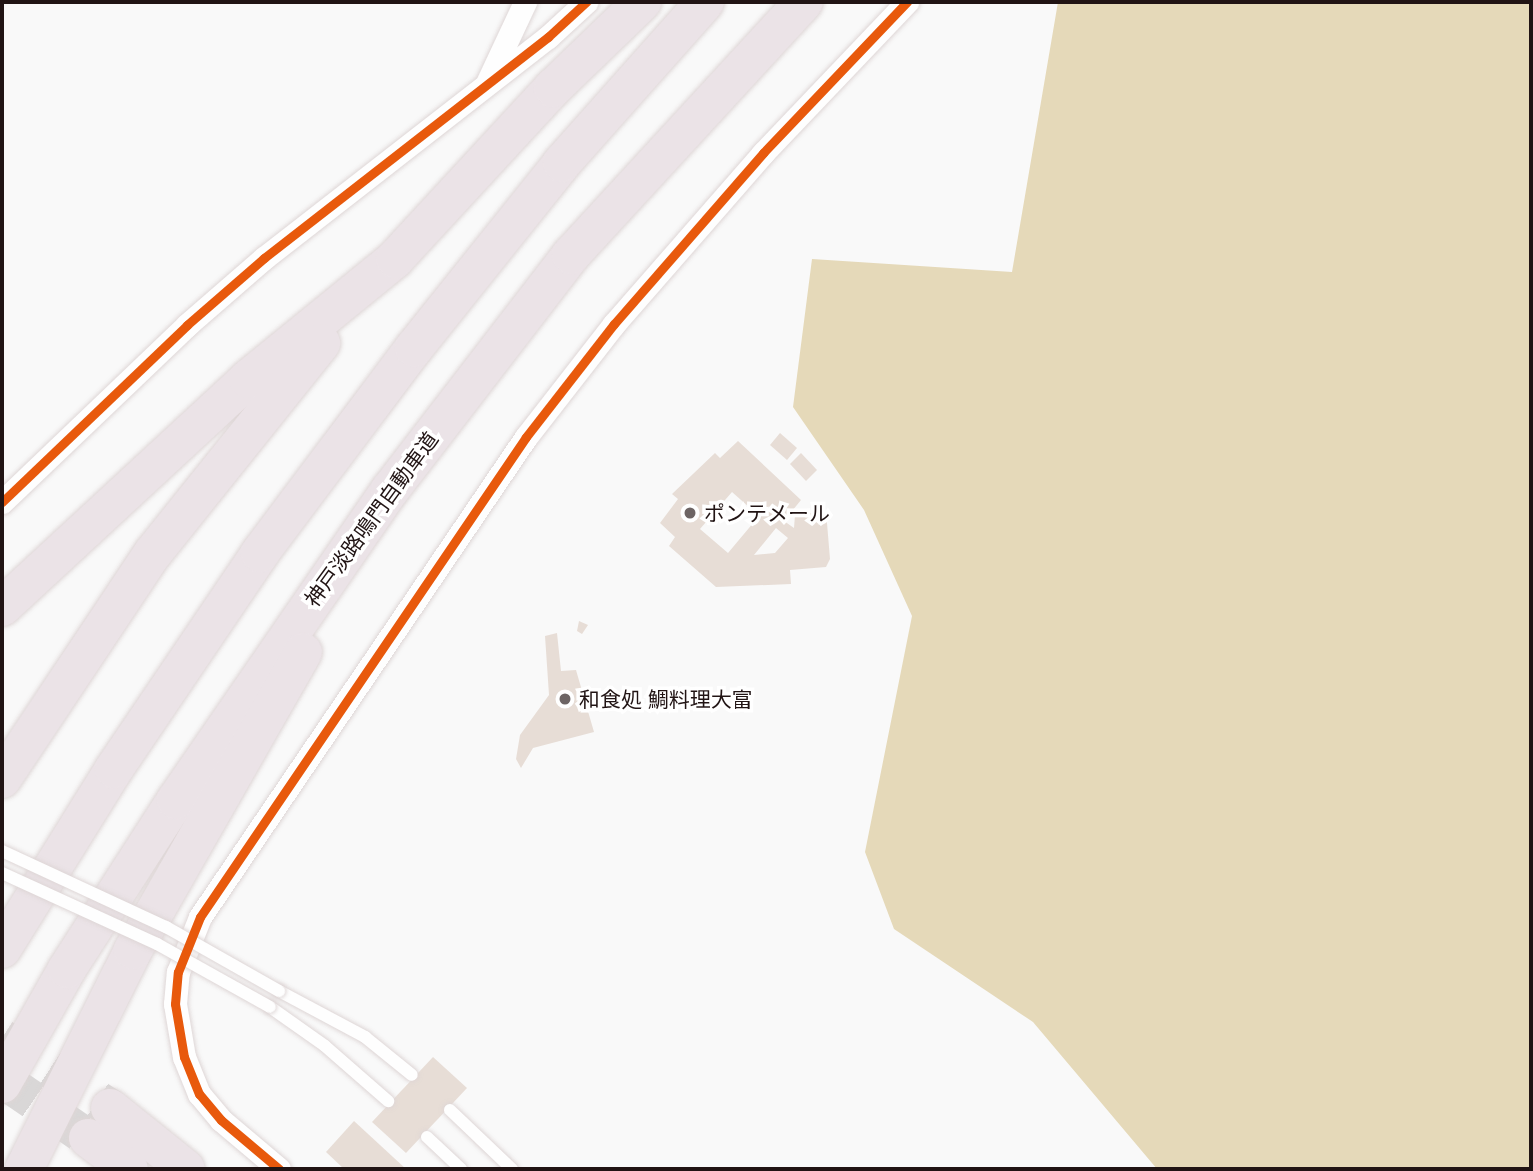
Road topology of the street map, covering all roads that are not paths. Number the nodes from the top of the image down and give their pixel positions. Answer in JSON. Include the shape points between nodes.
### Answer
{"nodes":[{"id":1,"x":525,"y":2,"type":"edge"},
{"id":2,"x":586,"y":2,"type":"edge"},
{"id":3,"x":642,"y":2,"type":"edge"},
{"id":4,"x":705,"y":2,"type":"edge"},
{"id":5,"x":804,"y":2,"type":"edge"},
{"id":6,"x":907,"y":2,"type":"edge"},
{"id":7,"x":485,"y":87,"type":"junction"},
{"id":8,"x":394,"y":259,"type":"junction"},
{"id":9,"x":390,"y":490,"type":"junction"},
{"id":10,"x":2,"y":502,"type":"edge"},
{"id":11,"x":2,"y":607,"type":"edge"},
{"id":12,"x":2,"y":779,"type":"edge"},
{"id":13,"x":2,"y":851,"type":"edge"},
{"id":14,"x":2,"y":873,"type":"edge"},
{"id":15,"x":2,"y":949,"type":"edge"},
{"id":16,"x":412,"y":1075,"type":"dead end"},
{"id":17,"x":2,"y":1084,"type":"edge"},
{"id":18,"x":388,"y":1101,"type":"dead end"},
{"id":19,"x":450,"y":1110,"type":"dead end"},
{"id":20,"x":427,"y":1137,"type":"dead end"},
{"id":21,"x":24,"y":1169,"type":"edge"},
{"id":22,"x":129,"y":1169,"type":"edge"},
{"id":23,"x":186,"y":1169,"type":"edge"},
{"id":24,"x":279,"y":1169,"type":"edge"},
{"id":25,"x":461,"y":1169,"type":"edge"},
{"id":26,"x":512,"y":1169,"type":"edge"}],
"edges":[{"from":1,"to":7,"type":"street"},
{"from":2,"to":7,"type":"street"},
{"from":3,"to":8,"type":"highway","via":[[553,88]]},
{"from":4,"to":15,"type":"highway","via":[[562,163],[414,348],[260,553],[114,769]]},
{"from":5,"to":9,"type":"highway","name":"神戸淡路鳴門自動車道","via":[[571,255]]},
{"from":6,"to":24,"type":"street","via":[[763,153],[614,324],[542,417],[200,917],[177,982],[175,1004],[184,1057],[206,1103]]},
{"from":7,"to":10,"type":"street","via":[[342,193],[264,258]]},
{"from":8,"to":11,"type":"highway","via":[[248,379]]},
{"from":8,"to":12,"type":"highway","via":[[295,372],[153,554]]},
{"from":9,"to":17,"type":"highway","name":"神戸淡路鳴門自動車道","via":[[176,800],[67,969]]},
{"from":9,"to":21,"type":"highway","via":[[133,950]]},
{"from":13,"to":16,"type":"lane","bridge":true,"via":[[166,927],[365,1037]]},
{"from":14,"to":18,"type":"lane","bridge":true,"via":[[157,944],[270,1007],[325,1046]]},
{"from":19,"to":26,"type":"lane"},
{"from":20,"to":25,"type":"lane"},
{"from":22,"to":23,"type":"highway","via":[[99,1123]]}]}
